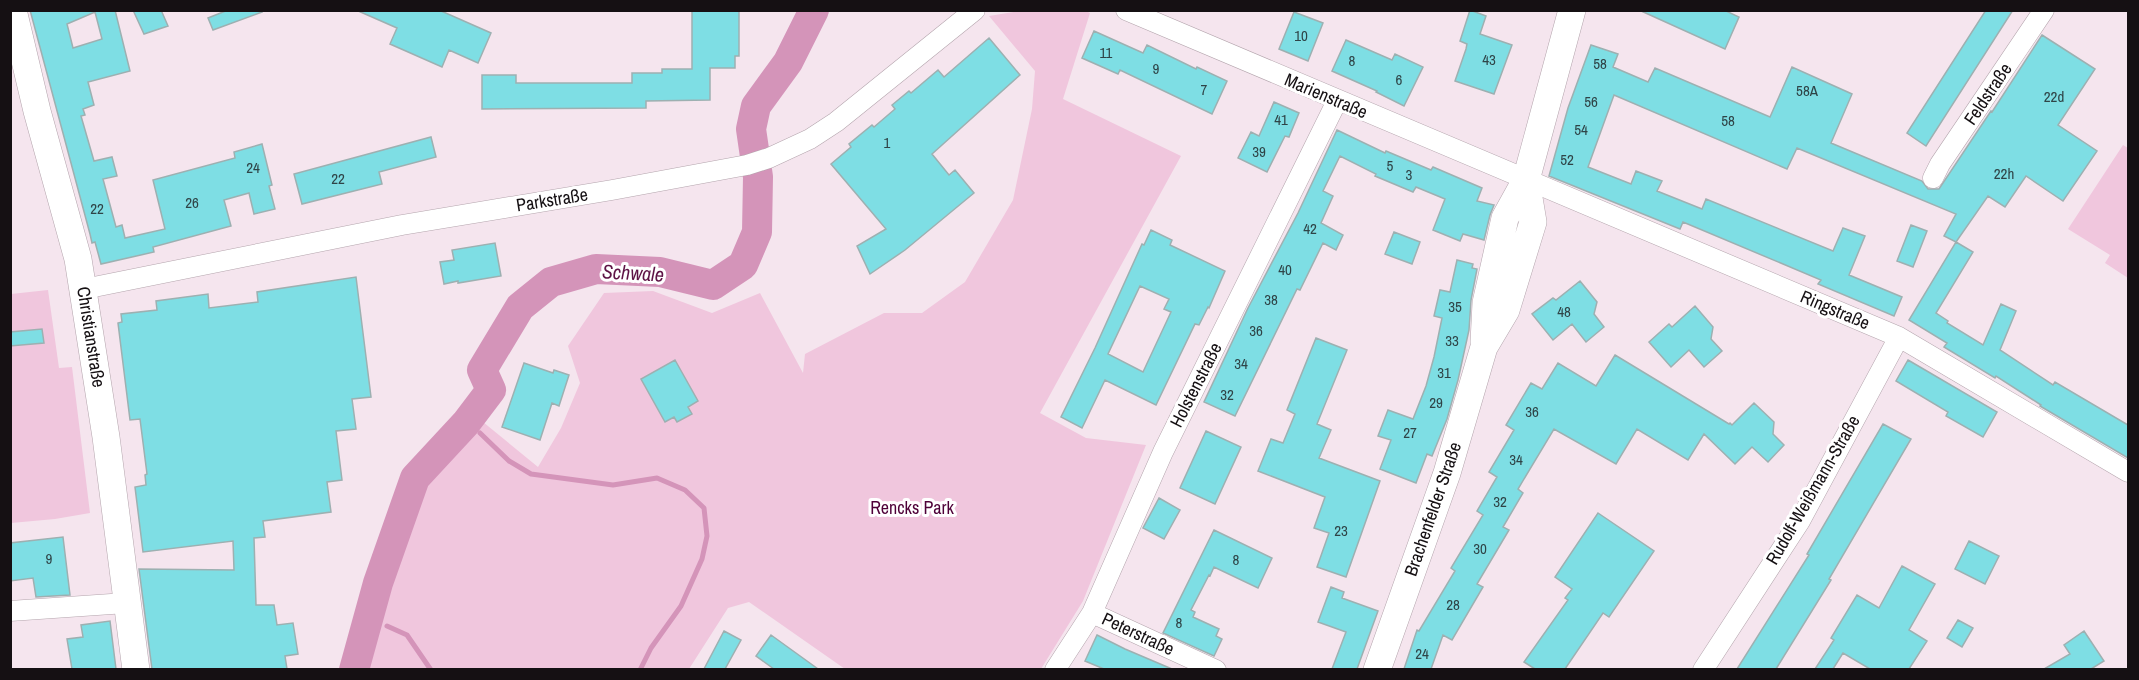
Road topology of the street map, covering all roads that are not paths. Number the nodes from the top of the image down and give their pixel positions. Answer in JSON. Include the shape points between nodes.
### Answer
{"nodes":[{"id":1,"x":13,"y":10,"type":"edge"},
{"id":2,"x":975,"y":10,"type":"edge"},
{"id":3,"x":1126,"y":10,"type":"edge"},
{"id":4,"x":1572,"y":10,"type":"edge"},
{"id":5,"x":2044,"y":10,"type":"edge"},
{"id":6,"x":1337,"y":101,"type":"junction"},
{"id":7,"x":1933,"y":178,"type":"dead end"},
{"id":8,"x":1526,"y":180,"type":"junction"},
{"id":9,"x":84,"y":289,"type":"junction"},
{"id":10,"x":1899,"y":337,"type":"junction"},
{"id":11,"x":2128,"y":472,"type":"edge"},
{"id":12,"x":126,"y":603,"type":"junction"},
{"id":13,"x":10,"y":611,"type":"edge"},
{"id":14,"x":1092,"y":613,"type":"junction"},
{"id":15,"x":136,"y":669,"type":"edge"},
{"id":16,"x":1055,"y":669,"type":"edge"},
{"id":17,"x":1216,"y":669,"type":"edge"},
{"id":18,"x":1377,"y":669,"type":"edge"},
{"id":19,"x":1703,"y":669,"type":"edge"}],
"edges":[{"from":1,"to":9,"type":"street","name":"Christianstraße"},
{"from":2,"to":9,"type":"street","name":"Parkstraße","via":[[836,122],[810,139],[747,165],[402,225]]},
{"from":3,"to":6,"type":"street","name":"Marienstraße"},
{"from":4,"to":8,"type":"street","name":"Brachenfelder Straße"},
{"from":5,"to":7,"type":"street","name":"Feldstraße"},
{"from":6,"to":8,"type":"street","name":"Marienstraße"},
{"from":6,"to":14,"type":"street","name":"Holstenstraße","via":[[1163,452]]},
{"from":8,"to":10,"type":"street","name":"Ringstraße"},
{"from":8,"to":18,"type":"street","name":"Brachenfelder Straße","via":[[1533,222],[1506,310],[1484,346],[1446,473]]},
{"from":9,"to":12,"type":"street","name":"Christianstraße"},
{"from":10,"to":11,"type":"street","name":"Ringstraße"},
{"from":10,"to":19,"type":"street","name":"Rudolf-Weißmann-Straße","via":[[1800,521]]},
{"from":12,"to":13,"type":"street"},
{"from":12,"to":15,"type":"street","name":"Christianstraße"},
{"from":14,"to":16,"type":"street","name":"Holstenstraße"},
{"from":14,"to":17,"type":"street","name":"Peterstraße"}]}
